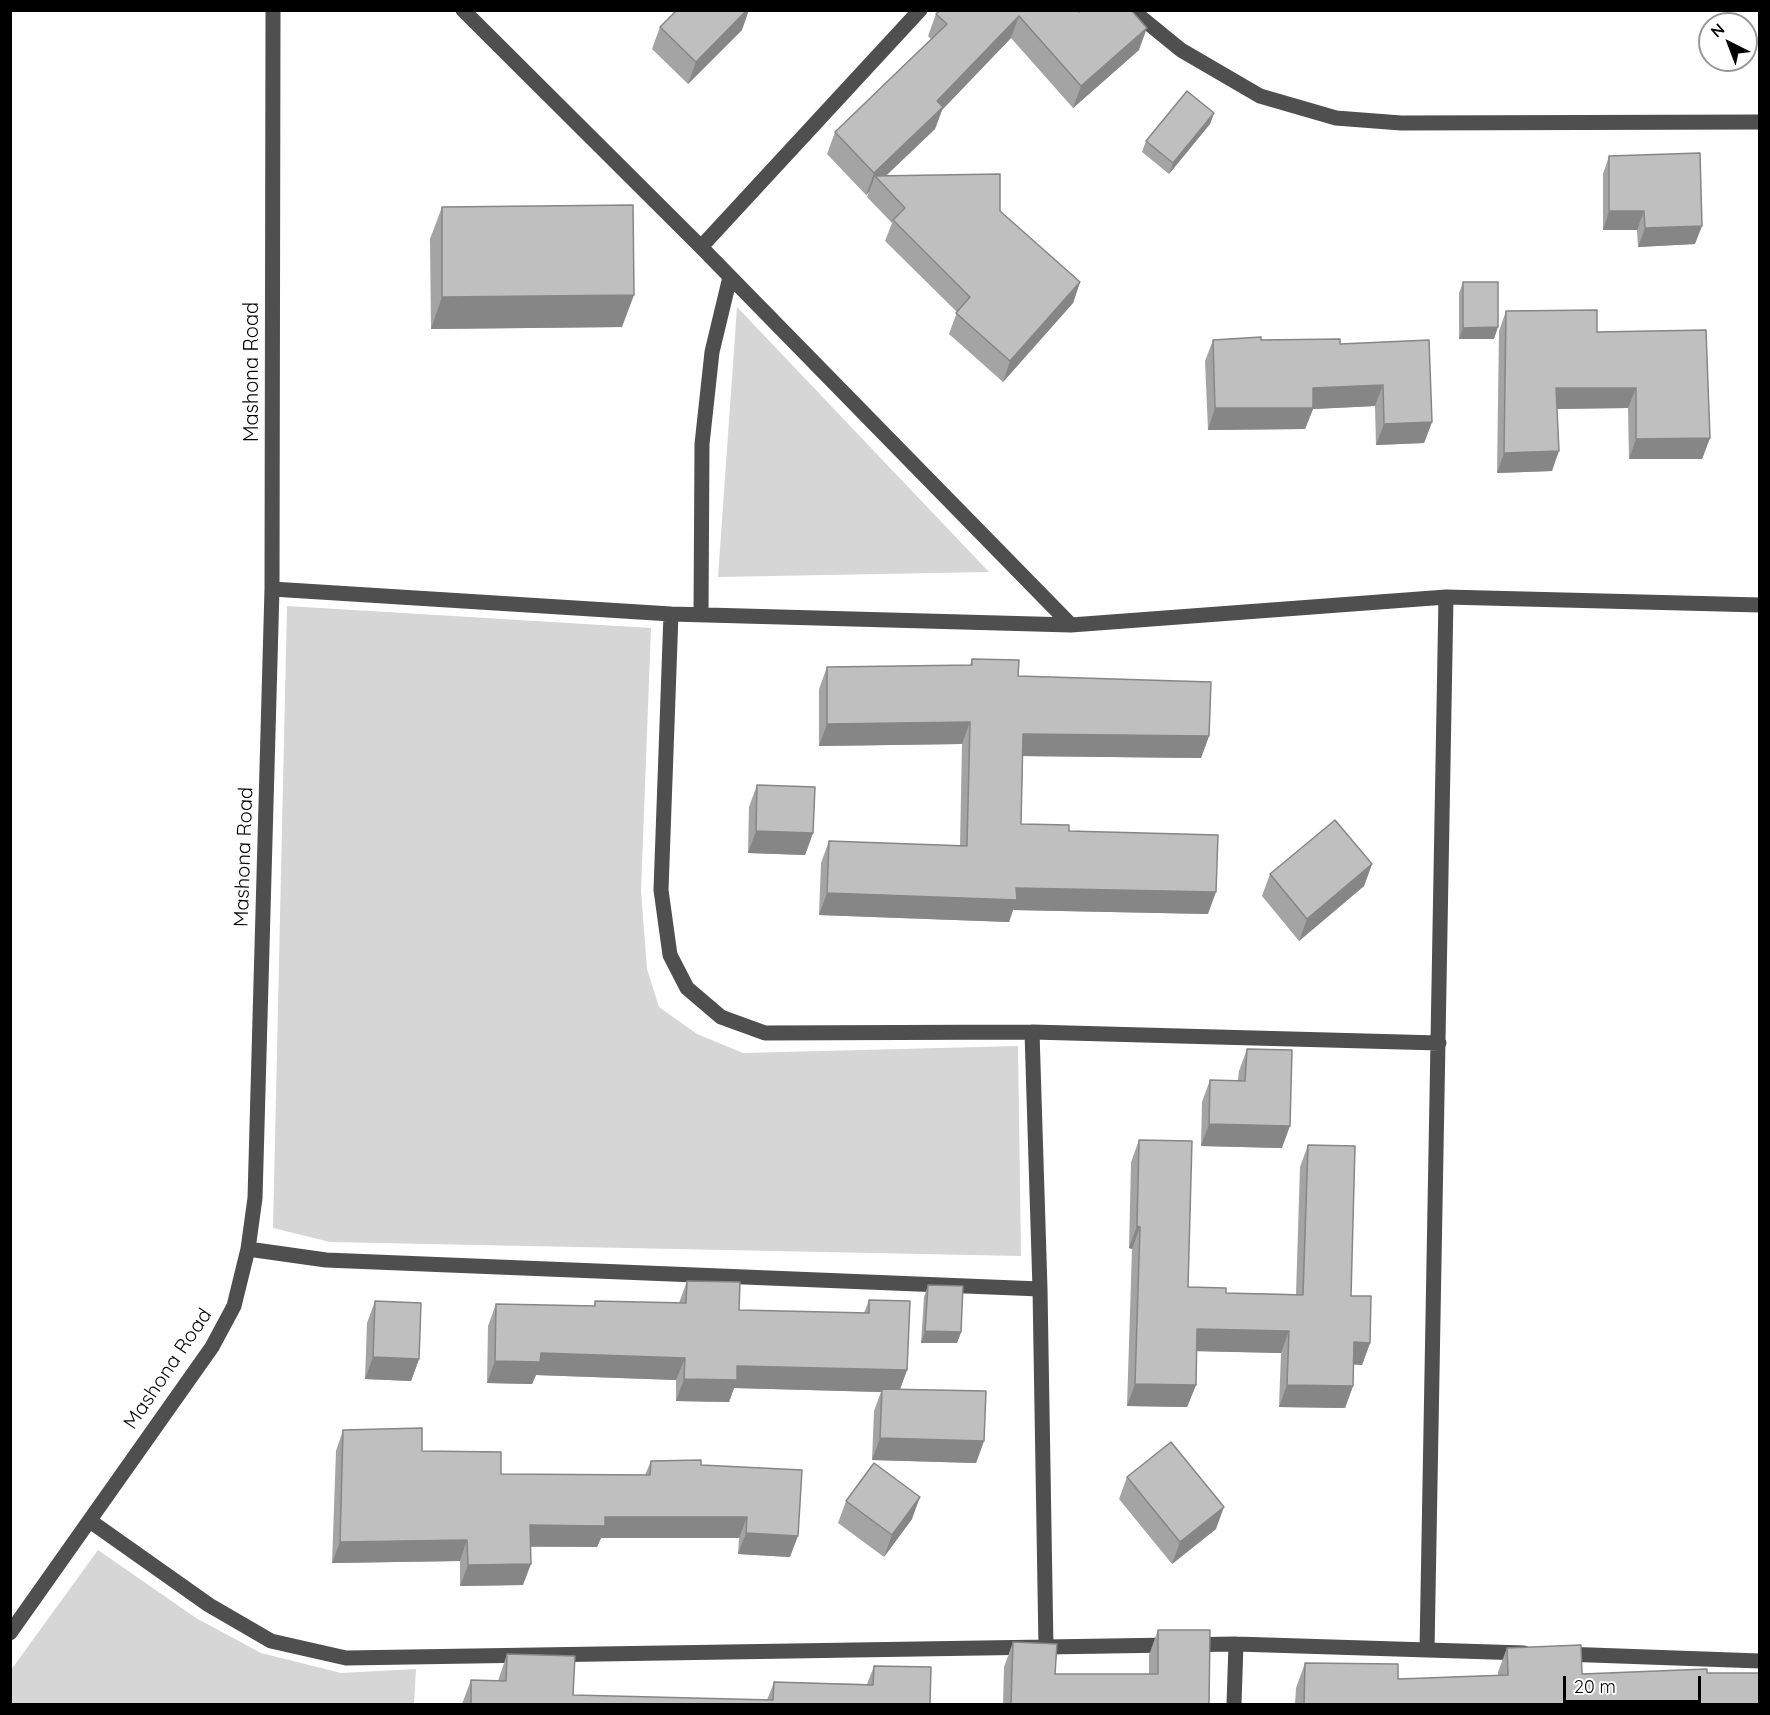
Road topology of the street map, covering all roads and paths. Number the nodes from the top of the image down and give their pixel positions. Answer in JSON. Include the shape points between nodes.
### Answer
{"nodes":[{"id":1,"x":273,"y":10,"type":"edge"},
{"id":2,"x":463,"y":10,"type":"edge"},
{"id":3,"x":920,"y":10,"type":"edge"},
{"id":4,"x":1132,"y":10,"type":"edge"},
{"id":5,"x":1760,"y":122,"type":"edge"},
{"id":6,"x":701,"y":247,"type":"junction"},
{"id":7,"x":730,"y":277,"type":"junction"},
{"id":8,"x":272,"y":589,"type":"junction"},
{"id":9,"x":1446,"y":597,"type":"junction"},
{"id":10,"x":1760,"y":605,"type":"edge"},
{"id":11,"x":672,"y":614,"type":"junction"},
{"id":12,"x":701,"y":615,"type":"junction"},
{"id":13,"x":1071,"y":625,"type":"junction"},
{"id":14,"x":1032,"y":1032,"type":"junction"},
{"id":15,"x":1439,"y":1043,"type":"junction"},
{"id":16,"x":248,"y":1249,"type":"junction"},
{"id":17,"x":1040,"y":1289,"type":"junction"},
{"id":18,"x":90,"y":1521,"type":"junction"},
{"id":19,"x":10,"y":1633,"type":"edge"},
{"id":20,"x":1236,"y":1644,"type":"junction"},
{"id":21,"x":1046,"y":1648,"type":"junction"},
{"id":22,"x":1427,"y":1650,"type":"junction"},
{"id":23,"x":1760,"y":1661,"type":"edge"},
{"id":24,"x":1234,"y":1704,"type":"edge"}],
"edges":[{"from":1,"to":8,"type":"street","name":"Mashona Road"},
{"from":2,"to":6,"type":"street"},
{"from":3,"to":6,"type":"street"},
{"from":4,"to":5,"type":"street","via":[[1181,50],[1260,96],[1336,118],[1401,123]]},
{"from":6,"to":7,"type":"street"},
{"from":7,"to":12,"type":"street","via":[[712,351],[702,444]]},
{"from":7,"to":13,"type":"street"},
{"from":8,"to":11,"type":"street"},
{"from":8,"to":16,"type":"street","name":"Mashona Road","via":[[255,1198]]},
{"from":9,"to":10,"type":"street"},
{"from":9,"to":13,"type":"street"},
{"from":9,"to":15,"type":"street"},
{"from":11,"to":12,"type":"street"},
{"from":11,"to":14,"type":"street","via":[[661,890],[670,955],[687,988],[721,1017],[765,1033]]},
{"from":12,"to":13,"type":"street"},
{"from":14,"to":15,"type":"street"},
{"from":14,"to":17,"type":"street"},
{"from":15,"to":22,"type":"street"},
{"from":16,"to":17,"type":"street","via":[[326,1260]]},
{"from":16,"to":18,"type":"street","name":"Mashona Road","via":[[234,1306],[212,1347]]},
{"from":17,"to":21,"type":"street"},
{"from":18,"to":19,"type":"street","name":"Mashona Road"},
{"from":18,"to":21,"type":"street","via":[[209,1605],[272,1641],[346,1658]]},
{"from":20,"to":21,"type":"street"},
{"from":20,"to":22,"type":"street"},
{"from":20,"to":24,"type":"street"},
{"from":22,"to":23,"type":"street"}]}
